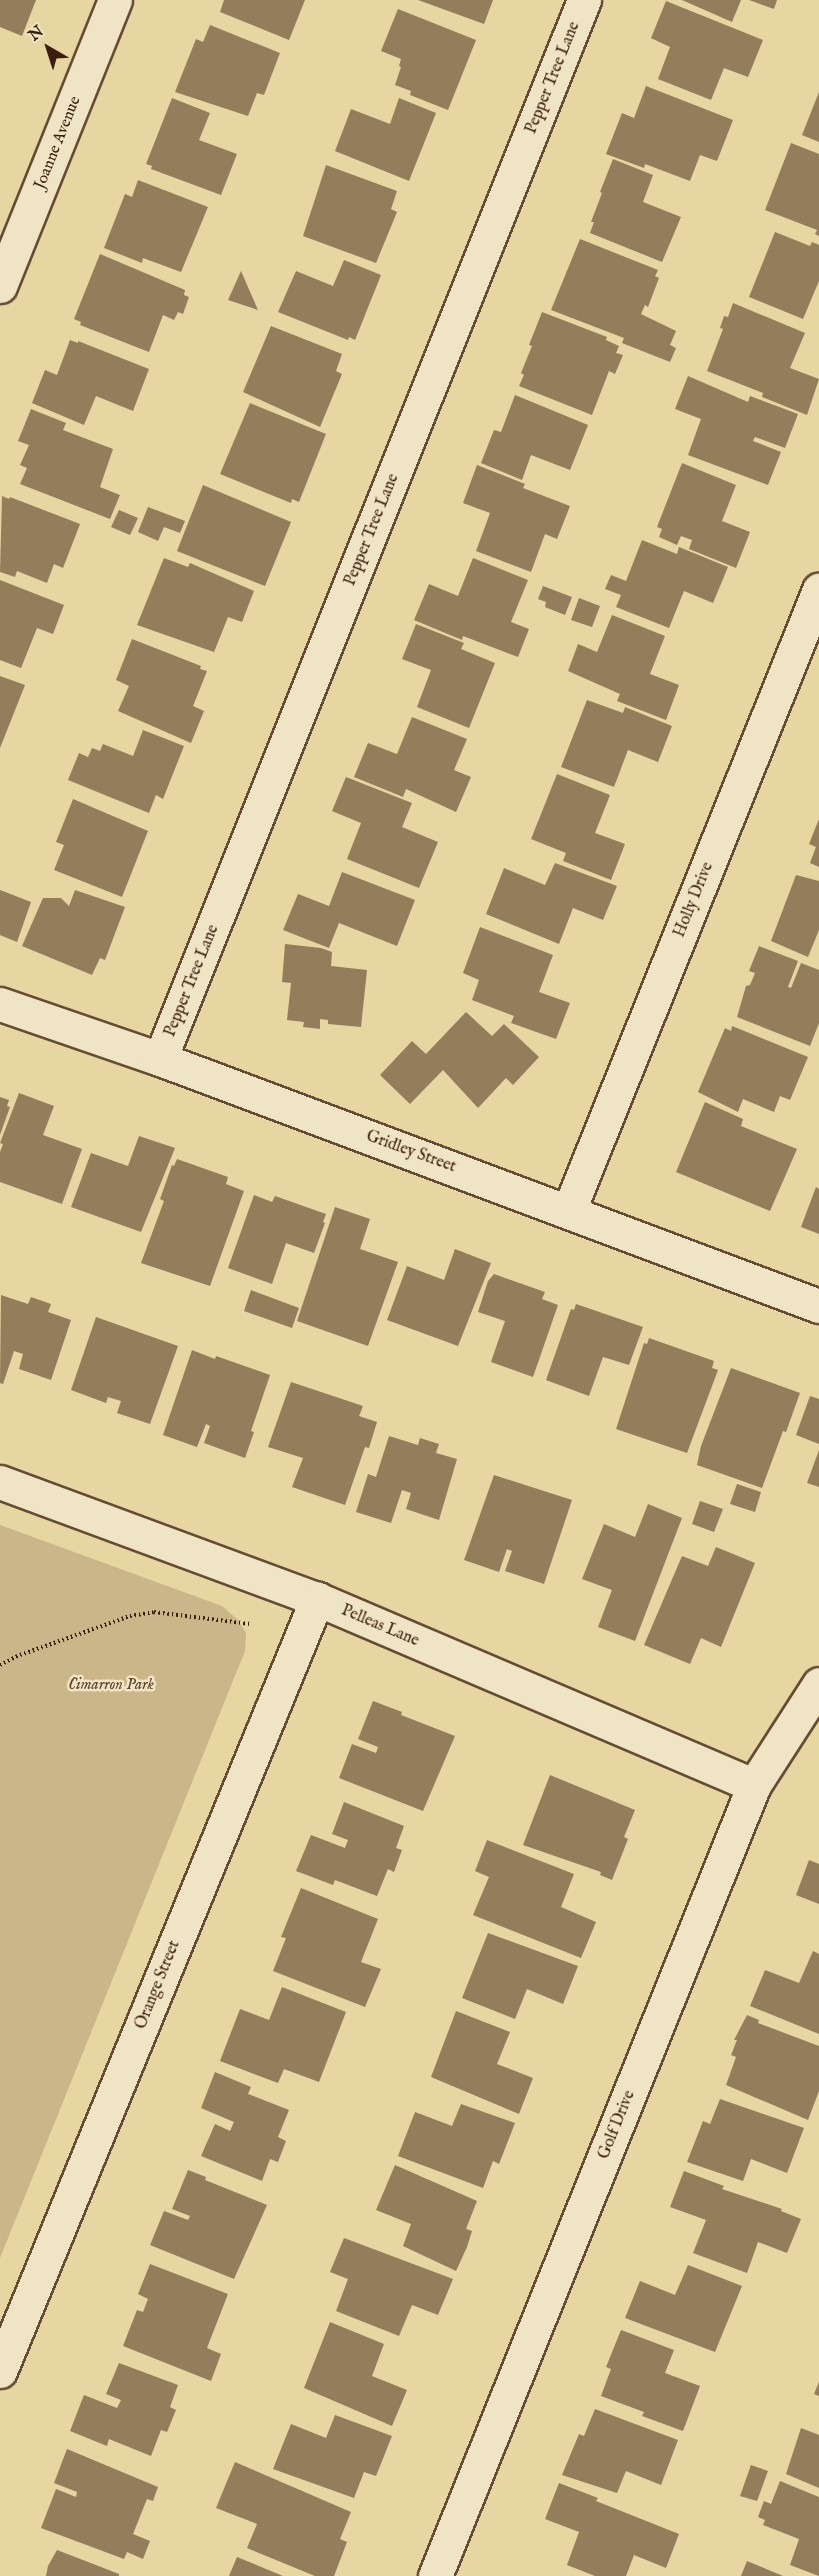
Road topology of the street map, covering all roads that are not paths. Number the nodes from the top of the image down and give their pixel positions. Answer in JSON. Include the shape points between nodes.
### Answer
{"nodes":[{"id":1,"x":115,"y":0,"type":"edge"},
{"id":2,"x":584,"y":0,"type":"edge"},
{"id":3,"x":0,"y":286,"type":"edge"},
{"id":4,"x":819,"y":590,"type":"edge"},
{"id":5,"x":0,"y":1004,"type":"edge"},
{"id":6,"x":160,"y":1059,"type":"junction"},
{"id":7,"x":569,"y":1210,"type":"junction"},
{"id":8,"x":819,"y":1306,"type":"edge"},
{"id":9,"x":0,"y":1482,"type":"edge"},
{"id":10,"x":317,"y":1599,"type":"junction"},
{"id":11,"x":819,"y":1684,"type":"edge"},
{"id":12,"x":754,"y":1785,"type":"junction"},
{"id":13,"x":0,"y":2371,"type":"edge"},
{"id":14,"x":435,"y":2576,"type":"edge"}],
"edges":[{"from":1,"to":3,"type":"street","name":"Joanne Avenue"},
{"from":2,"to":6,"type":"street","name":"Pepper Tree Lane"},
{"from":4,"to":7,"type":"street","name":"Holly Drive"},
{"from":5,"to":6,"type":"street","name":"Gridley Street"},
{"from":6,"to":7,"type":"street","name":"Gridley Street"},
{"from":7,"to":8,"type":"street","name":"Gridley Street"},
{"from":9,"to":10,"type":"street","name":"Pelleas Lane"},
{"from":10,"to":12,"type":"street","name":"Pelleas Lane"},
{"from":10,"to":13,"type":"street","name":"Orange Street"},
{"from":11,"to":12,"type":"street","name":"Golf Drive"},
{"from":12,"to":14,"type":"street","name":"Golf Drive"}]}
